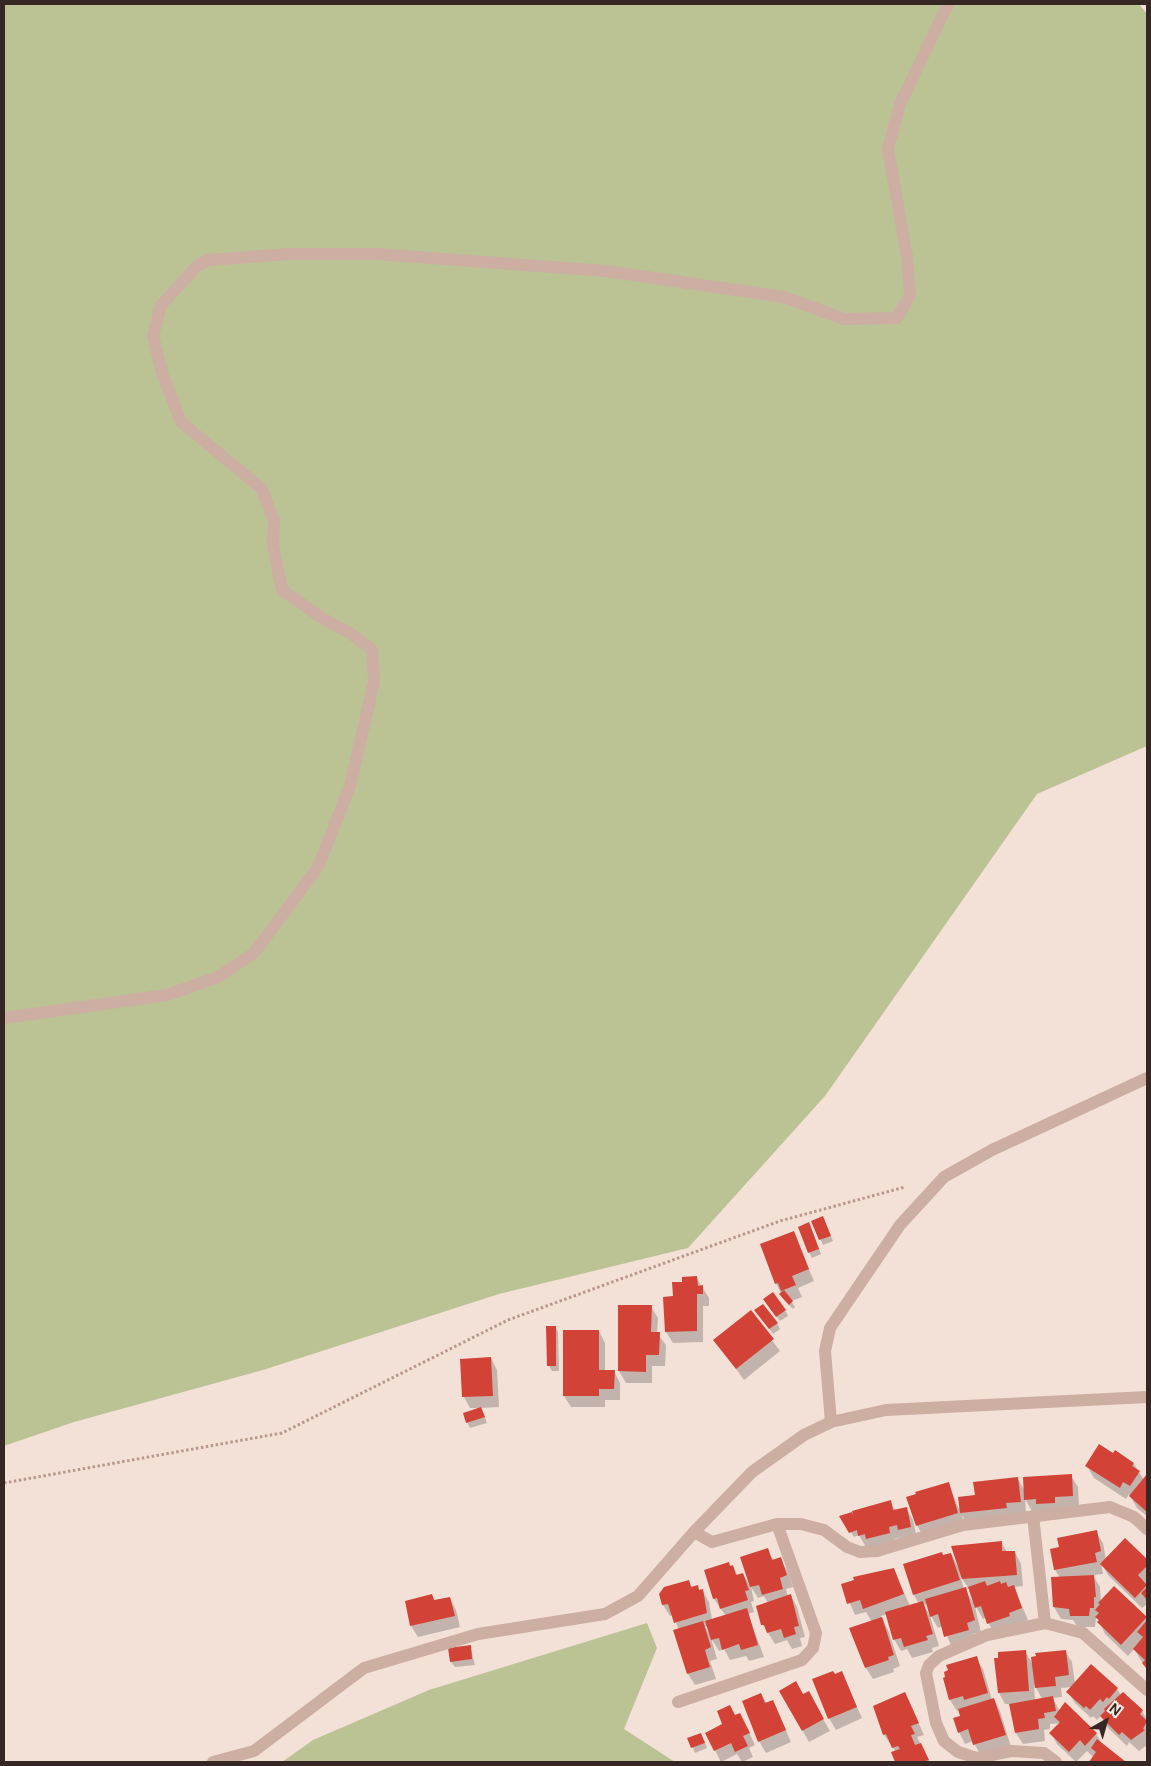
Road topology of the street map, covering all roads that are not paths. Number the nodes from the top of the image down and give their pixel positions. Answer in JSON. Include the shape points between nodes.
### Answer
{"nodes":[{"id":1,"x":948,"y":4,"type":"edge"},
{"id":2,"x":4,"y":1018,"type":"edge"},
{"id":3,"x":1147,"y":1078,"type":"edge"},
{"id":4,"x":1147,"y":1397,"type":"edge"},
{"id":5,"x":831,"y":1422,"type":"junction"},
{"id":6,"x":1033,"y":1516,"type":"junction"},
{"id":7,"x":777,"y":1524,"type":"junction"},
{"id":8,"x":1147,"y":1529,"type":"edge"},
{"id":9,"x":694,"y":1532,"type":"junction"},
{"id":10,"x":1045,"y":1623,"type":"junction"},
{"id":11,"x":1147,"y":1690,"type":"edge"},
{"id":12,"x":678,"y":1702,"type":"dead end"},
{"id":13,"x":213,"y":1762,"type":"edge"},
{"id":14,"x":1056,"y":1762,"type":"edge"}],
"edges":[{"from":1,"to":2,"type":"street","via":[[900,104],[888,150],[907,257],[910,295],[897,318],[844,320],[784,296],[606,270],[377,254],[289,254],[209,260],[198,265],[161,304],[153,336],[162,373],[181,422],[262,489],[274,522],[273,545],[282,590],[372,650],[374,682],[350,786],[318,867],[254,953],[218,977],[167,995]]},
{"from":3,"to":5,"type":"street","via":[[992,1150],[944,1177],[900,1225],[830,1328],[824,1351]]},
{"from":4,"to":5,"type":"street","via":[[886,1410]]},
{"from":5,"to":9,"type":"street","via":[[804,1435],[752,1472]]},
{"from":6,"to":7,"type":"street","via":[[963,1525],[876,1551],[860,1552],[847,1548],[824,1530],[801,1524]]},
{"from":6,"to":8,"type":"street","via":[[1110,1507],[1134,1517]]},
{"from":6,"to":10,"type":"street"},
{"from":7,"to":9,"type":"street","via":[[712,1542]]},
{"from":7,"to":12,"type":"street","via":[[816,1634],[813,1648],[802,1660]]},
{"from":9,"to":13,"type":"street","via":[[638,1596],[605,1614],[478,1634],[364,1668],[254,1751]]},
{"from":10,"to":11,"type":"street","via":[[1083,1633]]},
{"from":10,"to":14,"type":"street","via":[[987,1635],[939,1656],[926,1673],[936,1723],[944,1741],[958,1752],[977,1758],[1011,1751],[1044,1753]]}]}
